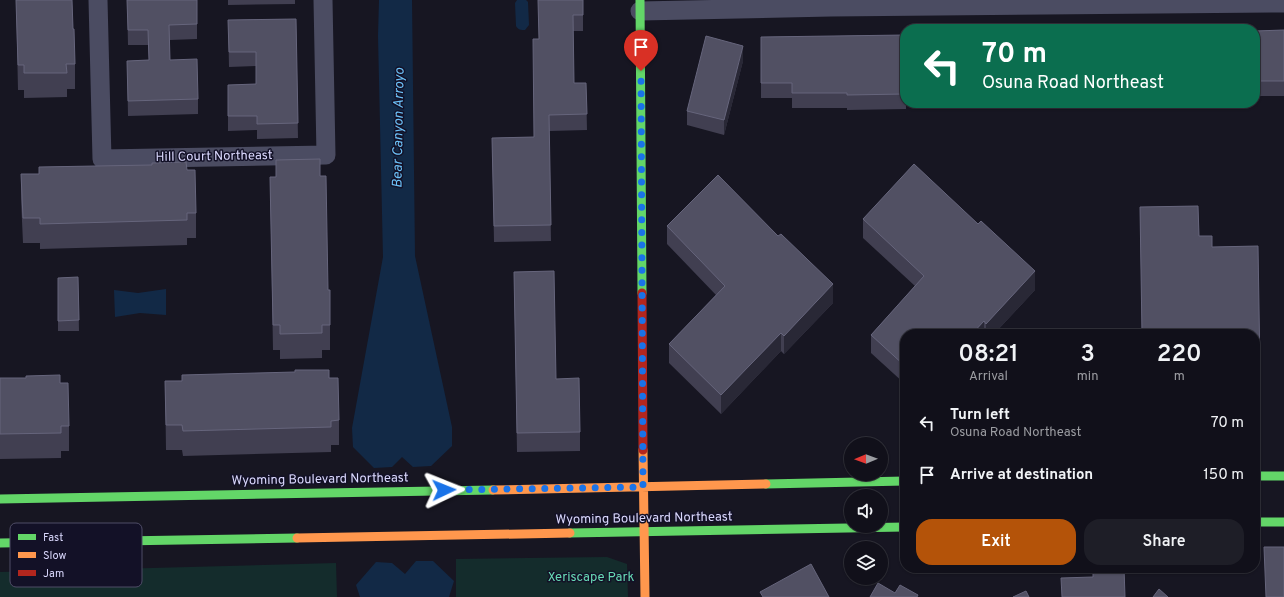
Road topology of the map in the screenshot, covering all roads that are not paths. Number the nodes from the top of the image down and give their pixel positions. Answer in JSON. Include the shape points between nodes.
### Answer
{"nodes":[{"id":1,"x":98,"y":0,"type":"edge"},
{"id":2,"x":323,"y":0,"type":"edge"},
{"id":3,"x":1239,"y":2,"type":"edge"},
{"id":4,"x":977,"y":3,"type":"edge"},
{"id":5,"x":1284,"y":3,"type":"edge"},
{"id":6,"x":640,"y":5,"type":"edge"},
{"id":7,"x":1260,"y":476,"type":"edge"},
{"id":8,"x":1284,"y":476,"type":"edge"},
{"id":9,"x":900,"y":480,"type":"edge"},
{"id":10,"x":643,"y":487,"type":"junction"},
{"id":11,"x":0,"y":499,"type":"edge"},
{"id":12,"x":1260,"y":522,"type":"edge"},
{"id":13,"x":1284,"y":522,"type":"edge"},
{"id":14,"x":900,"y":527,"type":"edge"},
{"id":15,"x":644,"y":531,"type":"junction"},
{"id":16,"x":142,"y":540,"type":"edge"},
{"id":17,"x":0,"y":542,"type":"edge"},
{"id":18,"x":10,"y":542,"type":"edge"},
{"id":19,"x":645,"y":597,"type":"edge"}],
"edges":[{"from":1,"to":2,"type":"street","name":"Hill Court Northeast","via":[[102,159],[326,155]]},
{"from":3,"to":4,"type":"street"},
{"from":3,"to":5,"type":"street"},
{"from":4,"to":6,"type":"street","via":[[839,7]]},
{"from":6,"to":10,"type":"main road"},
{"from":7,"to":8,"type":"main road"},
{"from":9,"to":10,"type":"main road","name":"Wyoming Boulevard Northeast"},
{"from":10,"to":11,"type":"main road","name":"Wyoming Boulevard Northeast"},
{"from":10,"to":15,"type":"main road"},
{"from":12,"to":13,"type":"main road"},
{"from":14,"to":15,"type":"main road","name":"Wyoming Boulevard Northeast"},
{"from":15,"to":16,"type":"main road","name":"Wyoming Boulevard Northeast"},
{"from":15,"to":19,"type":"main road"},
{"from":17,"to":18,"type":"main road","name":"Wyoming Boulevard Northeast"}]}
